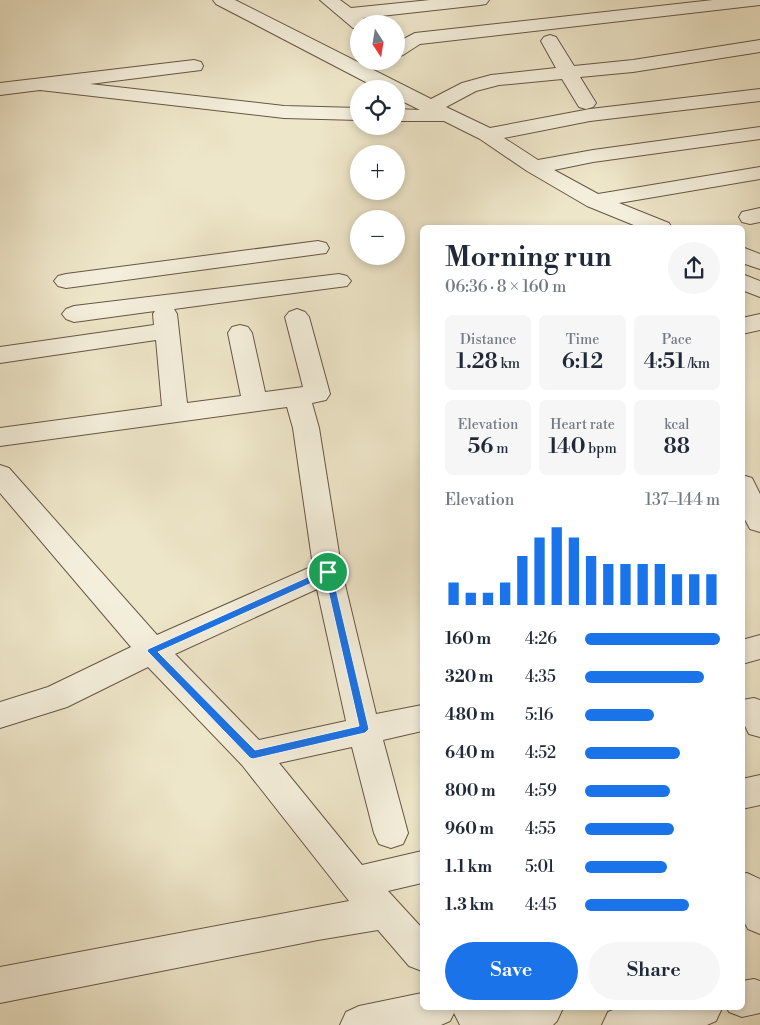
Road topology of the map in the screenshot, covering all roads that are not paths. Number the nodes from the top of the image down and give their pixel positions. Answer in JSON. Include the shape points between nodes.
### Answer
{"nodes":[{"id":1,"x":222,"y":0,"type":"edge"},
{"id":2,"x":329,"y":0,"type":"edge"},
{"id":3,"x":480,"y":0,"type":"edge"},
{"id":4,"x":760,"y":0,"type":"edge"},
{"id":5,"x":405,"y":19,"type":"edge"},
{"id":6,"x":350,"y":27,"type":"edge"},
{"id":7,"x":350,"y":35,"type":"edge"},
{"id":8,"x":550,"y":41,"type":"dead end"},
{"id":9,"x":405,"y":45,"type":"edge"},
{"id":10,"x":760,"y":46,"type":"edge"},
{"id":11,"x":327,"y":55,"type":"junction"},
{"id":12,"x":194,"y":66,"type":"dead end"},
{"id":13,"x":372,"y":70,"type":"edge"},
{"id":14,"x":568,"y":72,"type":"junction"},
{"id":15,"x":366,"y":75,"type":"junction"},
{"id":16,"x":376,"y":80,"type":"edge"},
{"id":17,"x":38,"y":84,"type":"junction"},
{"id":18,"x":0,"y":89,"type":"edge"},
{"id":19,"x":405,"y":93,"type":"edge"},
{"id":20,"x":760,"y":95,"type":"edge"},
{"id":21,"x":586,"y":103,"type":"dead end"},
{"id":22,"x":433,"y":106,"type":"junction"},
{"id":23,"x":350,"y":114,"type":"edge"},
{"id":24,"x":405,"y":115,"type":"edge"},
{"id":25,"x":452,"y":116,"type":"junction"},
{"id":26,"x":740,"y":125,"type":"edge"},
{"id":27,"x":487,"y":135,"type":"junction"},
{"id":28,"x":534,"y":167,"type":"junction"},
{"id":29,"x":760,"y":173,"type":"edge"},
{"id":30,"x":596,"y":201,"type":"junction"},
{"id":31,"x":654,"y":225,"type":"edge"},
{"id":32,"x":318,"y":248,"type":"dead end"},
{"id":33,"x":159,"y":270,"type":"junction"},
{"id":34,"x":66,"y":281,"type":"dead end"},
{"id":35,"x":339,"y":281,"type":"dead end"},
{"id":36,"x":745,"y":283,"type":"edge"},
{"id":37,"x":760,"y":290,"type":"edge"},
{"id":38,"x":164,"y":304,"type":"junction"},
{"id":39,"x":74,"y":314,"type":"dead end"},
{"id":40,"x":297,"y":317,"type":"dead end"},
{"id":41,"x":760,"y":322,"type":"edge"},
{"id":42,"x":745,"y":325,"type":"edge"},
{"id":43,"x":167,"y":331,"type":"junction"},
{"id":44,"x":240,"y":333,"type":"dead end"},
{"id":45,"x":0,"y":356,"type":"edge"},
{"id":46,"x":297,"y":396,"type":"junction"},
{"id":47,"x":255,"y":402,"type":"junction"},
{"id":48,"x":175,"y":412,"type":"junction"},
{"id":49,"x":0,"y":437,"type":"edge"},
{"id":50,"x":0,"y":475,"type":"edge"},
{"id":51,"x":745,"y":491,"type":"edge"},
{"id":52,"x":760,"y":522,"type":"edge"},
{"id":53,"x":328,"y":572,"type":"junction"},
{"id":54,"x":760,"y":647,"type":"edge"},
{"id":55,"x":152,"y":651,"type":"junction"},
{"id":56,"x":745,"y":651,"type":"edge"},
{"id":57,"x":745,"y":712,"type":"edge"},
{"id":58,"x":0,"y":715,"type":"edge"},
{"id":59,"x":420,"y":718,"type":"edge"},
{"id":60,"x":760,"y":724,"type":"edge"},
{"id":61,"x":365,"y":729,"type":"junction"},
{"id":62,"x":253,"y":755,"type":"junction"},
{"id":63,"x":760,"y":790,"type":"edge"},
{"id":64,"x":745,"y":793,"type":"edge"},
{"id":65,"x":391,"y":833,"type":"dead end"},
{"id":66,"x":420,"y":868,"type":"edge"},
{"id":67,"x":355,"y":883,"type":"junction"},
{"id":68,"x":385,"y":912,"type":"junction"},
{"id":69,"x":420,"y":952,"type":"edge"},
{"id":70,"x":0,"y":985,"type":"edge"},
{"id":71,"x":428,"y":1010,"type":"edge"},
{"id":72,"x":472,"y":1010,"type":"edge"},
{"id":73,"x":542,"y":1010,"type":"edge"},
{"id":74,"x":692,"y":1010,"type":"edge"},
{"id":75,"x":360,"y":1025,"type":"edge"},
{"id":76,"x":486,"y":1025,"type":"edge"},
{"id":77,"x":500,"y":1025,"type":"edge"},
{"id":78,"x":621,"y":1025,"type":"edge"}],
"edges":[{"from":1,"to":11,"type":"street"},
{"from":2,"to":6,"type":"street"},
{"from":3,"to":5,"type":"street"},
{"from":4,"to":9,"type":"street","via":[[415,38]]},
{"from":7,"to":11,"type":"street"},
{"from":8,"to":14,"type":"street"},
{"from":10,"to":14,"type":"street","via":[[634,66]]},
{"from":11,"to":15,"type":"street"},
{"from":12,"to":17,"type":"street"},
{"from":13,"to":15,"type":"street"},
{"from":14,"to":21,"type":"street"},
{"from":14,"to":22,"type":"street","via":[[498,78],[469,87]]},
{"from":15,"to":16,"type":"street"},
{"from":17,"to":18,"type":"street"},
{"from":17,"to":23,"type":"street","via":[[284,112]]},
{"from":19,"to":22,"type":"street"},
{"from":20,"to":26,"type":"street"},
{"from":22,"to":25,"type":"street"},
{"from":24,"to":25,"type":"street"},
{"from":25,"to":27,"type":"street"},
{"from":26,"to":27,"type":"street","via":[[590,115]]},
{"from":26,"to":28,"type":"street"},
{"from":27,"to":28,"type":"street"},
{"from":28,"to":30,"type":"street"},
{"from":29,"to":30,"type":"street"},
{"from":30,"to":31,"type":"street"},
{"from":32,"to":33,"type":"street"},
{"from":33,"to":34,"type":"street"},
{"from":33,"to":38,"type":"street"},
{"from":35,"to":38,"type":"street"},
{"from":36,"to":37,"type":"street"},
{"from":38,"to":39,"type":"street"},
{"from":38,"to":43,"type":"street"},
{"from":40,"to":46,"type":"street","via":[[317,394]]},
{"from":41,"to":42,"type":"street"},
{"from":43,"to":45,"type":"street"},
{"from":43,"to":48,"type":"street"},
{"from":44,"to":47,"type":"street"},
{"from":46,"to":47,"type":"street"},
{"from":46,"to":53,"type":"street","via":[[306,428]]},
{"from":47,"to":48,"type":"street"},
{"from":48,"to":49,"type":"street"},
{"from":50,"to":55,"type":"street"},
{"from":51,"to":52,"type":"street"},
{"from":53,"to":55,"type":"street"},
{"from":53,"to":61,"type":"street"},
{"from":54,"to":56,"type":"street"},
{"from":55,"to":58,"type":"street","via":[[56,698]]},
{"from":55,"to":62,"type":"street"},
{"from":57,"to":60,"type":"street","via":[[754,710]]},
{"from":59,"to":61,"type":"street"},
{"from":61,"to":62,"type":"street"},
{"from":61,"to":65,"type":"street"},
{"from":62,"to":67,"type":"street"},
{"from":63,"to":64,"type":"street"},
{"from":66,"to":67,"type":"street"},
{"from":67,"to":68,"type":"street"},
{"from":68,"to":69,"type":"street"},
{"from":68,"to":70,"type":"street"},
{"from":71,"to":75,"type":"street"},
{"from":72,"to":76,"type":"street"},
{"from":73,"to":77,"type":"street"},
{"from":74,"to":78,"type":"street"}]}
